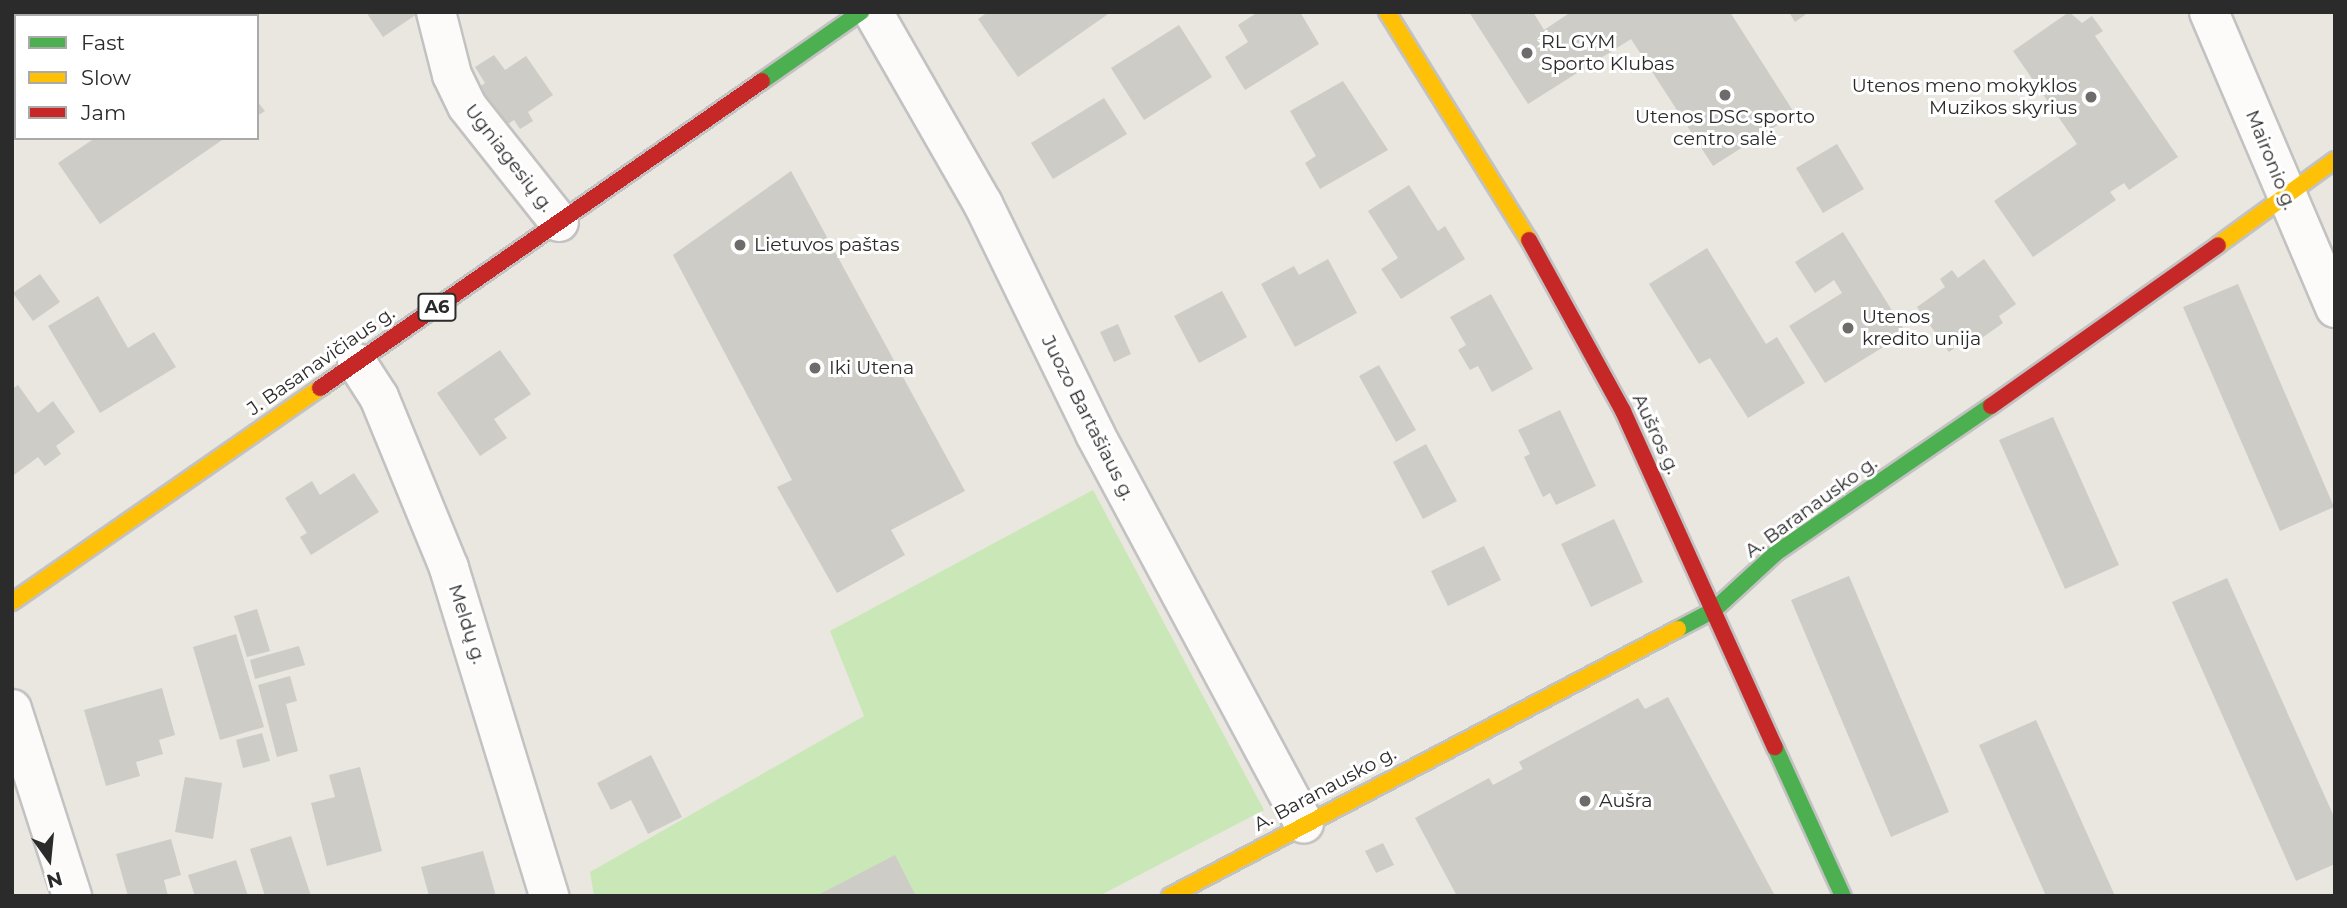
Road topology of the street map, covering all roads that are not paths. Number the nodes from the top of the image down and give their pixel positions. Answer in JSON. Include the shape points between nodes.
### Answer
{"nodes":[{"id":1,"x":436,"y":12,"type":"edge"},
{"id":2,"x":862,"y":12,"type":"edge"},
{"id":3,"x":873,"y":12,"type":"edge"},
{"id":4,"x":1387,"y":12,"type":"edge"},
{"id":5,"x":2210,"y":12,"type":"edge"},
{"id":6,"x":2335,"y":160,"type":"edge"},
{"id":7,"x":2285,"y":196,"type":"junction"},
{"id":8,"x":559,"y":222,"type":"junction"},
{"id":9,"x":2335,"y":308,"type":"edge"},
{"id":10,"x":357,"y":363,"type":"junction"},
{"id":11,"x":12,"y":602,"type":"edge"},
{"id":12,"x":1714,"y":610,"type":"junction"},
{"id":13,"x":12,"y":709,"type":"edge"},
{"id":14,"x":1304,"y":823,"type":"junction"},
{"id":15,"x":72,"y":896,"type":"edge"},
{"id":16,"x":549,"y":896,"type":"edge"},
{"id":17,"x":1170,"y":896,"type":"edge"},
{"id":18,"x":1843,"y":896,"type":"edge"}],
"edges":[{"from":1,"to":8,"type":"street","name":"Ugniagesių g.","via":[[452,75],[467,106]]},
{"from":2,"to":8,"type":"street","name":"J. Basanavičiaus g.","number":"A6"},
{"from":3,"to":14,"type":"street","name":"Juozo Bartašiaus g.","via":[[983,204],[1095,433]]},
{"from":4,"to":12,"type":"street","name":"Aušros g.","via":[[1553,279],[1623,411]]},
{"from":5,"to":7,"type":"street","name":"Maironio g."},
{"from":6,"to":7,"type":"street","name":"A. Baranausko g."},
{"from":7,"to":9,"type":"street","name":"Maironio g."},
{"from":7,"to":12,"type":"street","name":"A. Baranausko g.","via":[[2056,362],[1776,553]]},
{"from":8,"to":10,"type":"street","name":"J. Basanavičiaus g.","number":"A6"},
{"from":10,"to":11,"type":"street","name":"J. Basanavičiaus g.","number":"A6"},
{"from":10,"to":16,"type":"street","name":"Meldų g.","via":[[379,397],[449,568]]},
{"from":12,"to":14,"type":"street","name":"A. Baranausko g."},
{"from":12,"to":18,"type":"street","name":"Aušros g."},
{"from":13,"to":15,"type":"street"},
{"from":14,"to":17,"type":"street","name":"A. Baranausko g."}]}
